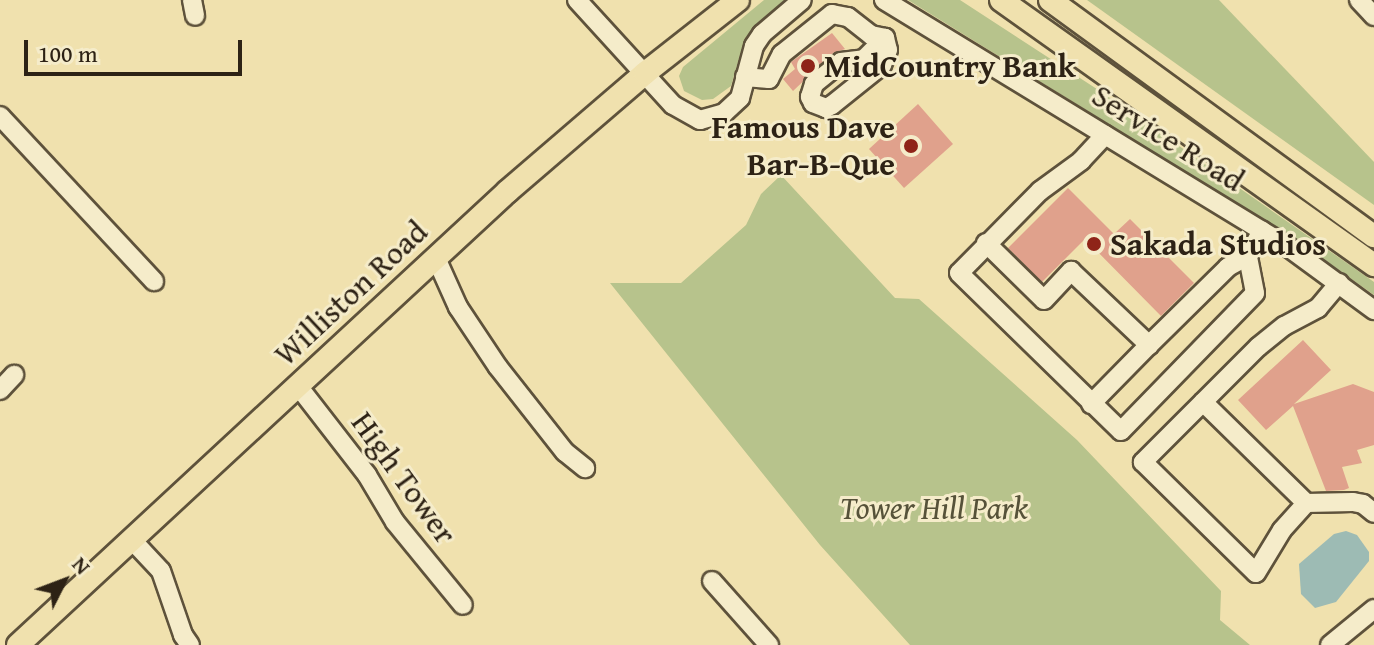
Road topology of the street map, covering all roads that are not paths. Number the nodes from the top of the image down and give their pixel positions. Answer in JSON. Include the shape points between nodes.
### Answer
{"nodes":[{"id":1,"x":577,"y":0,"type":"edge"},
{"id":2,"x":738,"y":0,"type":"edge"},
{"id":3,"x":802,"y":0,"type":"edge"},
{"id":4,"x":884,"y":0,"type":"edge"},
{"id":5,"x":1050,"y":0,"type":"edge"},
{"id":6,"x":1359,"y":0,"type":"edge"},
{"id":7,"x":1001,"y":1,"type":"edge"},
{"id":8,"x":1374,"y":16,"type":"edge"},
{"id":9,"x":885,"y":38,"type":"dead end"},
{"id":10,"x":645,"y":73,"type":"junction"},
{"id":11,"x":745,"y":77,"type":"junction"},
{"id":12,"x":0,"y":116,"type":"edge"},
{"id":13,"x":1105,"y":135,"type":"junction"},
{"id":14,"x":1262,"y":231,"type":"junction"},
{"id":15,"x":1374,"y":236,"type":"edge"},
{"id":16,"x":986,"y":243,"type":"junction"},
{"id":17,"x":1248,"y":256,"type":"junction"},
{"id":18,"x":436,"y":258,"type":"junction"},
{"id":19,"x":1374,"y":265,"type":"edge"},
{"id":20,"x":154,"y":281,"type":"dead end"},
{"id":21,"x":1339,"y":283,"type":"junction"},
{"id":22,"x":1374,"y":310,"type":"edge"},
{"id":23,"x":1149,"y":345,"type":"junction"},
{"id":24,"x":14,"y":375,"type":"dead end"},
{"id":25,"x":298,"y":386,"type":"junction"},
{"id":26,"x":0,"y":390,"type":"edge"},
{"id":27,"x":1203,"y":402,"type":"junction"},
{"id":28,"x":1091,"y":404,"type":"junction"},
{"id":29,"x":585,"y":468,"type":"dead end"},
{"id":30,"x":1306,"y":503,"type":"junction"},
{"id":31,"x":1374,"y":513,"type":"edge"},
{"id":32,"x":132,"y":540,"type":"junction"},
{"id":33,"x":712,"y":581,"type":"dead end"},
{"id":34,"x":463,"y":605,"type":"dead end"},
{"id":35,"x":1374,"y":609,"type":"edge"},
{"id":36,"x":1340,"y":642,"type":"edge"},
{"id":37,"x":18,"y":645,"type":"edge"},
{"id":38,"x":190,"y":645,"type":"edge"},
{"id":39,"x":769,"y":645,"type":"edge"}],
"edges":[{"from":1,"to":10,"type":"street"},
{"from":2,"to":10,"type":"main road","name":"Williston Road"},
{"from":3,"to":11,"type":"street","via":[[762,34]]},
{"from":4,"to":13,"type":"street","name":"Service Road"},
{"from":5,"to":15,"type":"main road"},
{"from":6,"to":8,"type":"street"},
{"from":7,"to":19,"type":"main road"},
{"from":9,"to":11,"type":"street","via":[[832,14],[782,54],[769,79]]},
{"from":10,"to":11,"type":"street","via":[[681,113],[700,120],[732,106],[740,98]]},
{"from":10,"to":18,"type":"main road","name":"Williston Road"},
{"from":12,"to":20,"type":"street"},
{"from":13,"to":14,"type":"street","name":"Service Road"},
{"from":13,"to":16,"type":"street"},
{"from":14,"to":17,"type":"street"},
{"from":14,"to":21,"type":"street","name":"Service Road"},
{"from":16,"to":23,"type":"street","via":[[1044,300],[1071,271]]},
{"from":16,"to":28,"type":"street","via":[[961,269],[962,279]]},
{"from":17,"to":23,"type":"street","via":[[1228,267]]},
{"from":17,"to":28,"type":"street","via":[[1255,293],[1121,431]]},
{"from":18,"to":25,"type":"main road","name":"Williston Road"},
{"from":18,"to":29,"type":"street","via":[[458,307],[498,367],[565,452]]},
{"from":21,"to":22,"type":"street","name":"Service Road"},
{"from":21,"to":27,"type":"street","via":[[1318,308],[1258,347]]},
{"from":23,"to":28,"type":"street"},
{"from":24,"to":26,"type":"street"},
{"from":25,"to":32,"type":"main road","name":"Williston Road"},
{"from":25,"to":34,"type":"street","name":"High Tower","via":[[367,475],[395,522]]},
{"from":27,"to":30,"type":"street"},
{"from":27,"to":30,"type":"street","via":[[1143,462],[1256,573]]},
{"from":30,"to":31,"type":"street","via":[[1353,502]]},
{"from":32,"to":37,"type":"main road","name":"Williston Road"},
{"from":32,"to":38,"type":"street","via":[[161,571]]},
{"from":33,"to":39,"type":"street"},
{"from":35,"to":36,"type":"street"}]}
